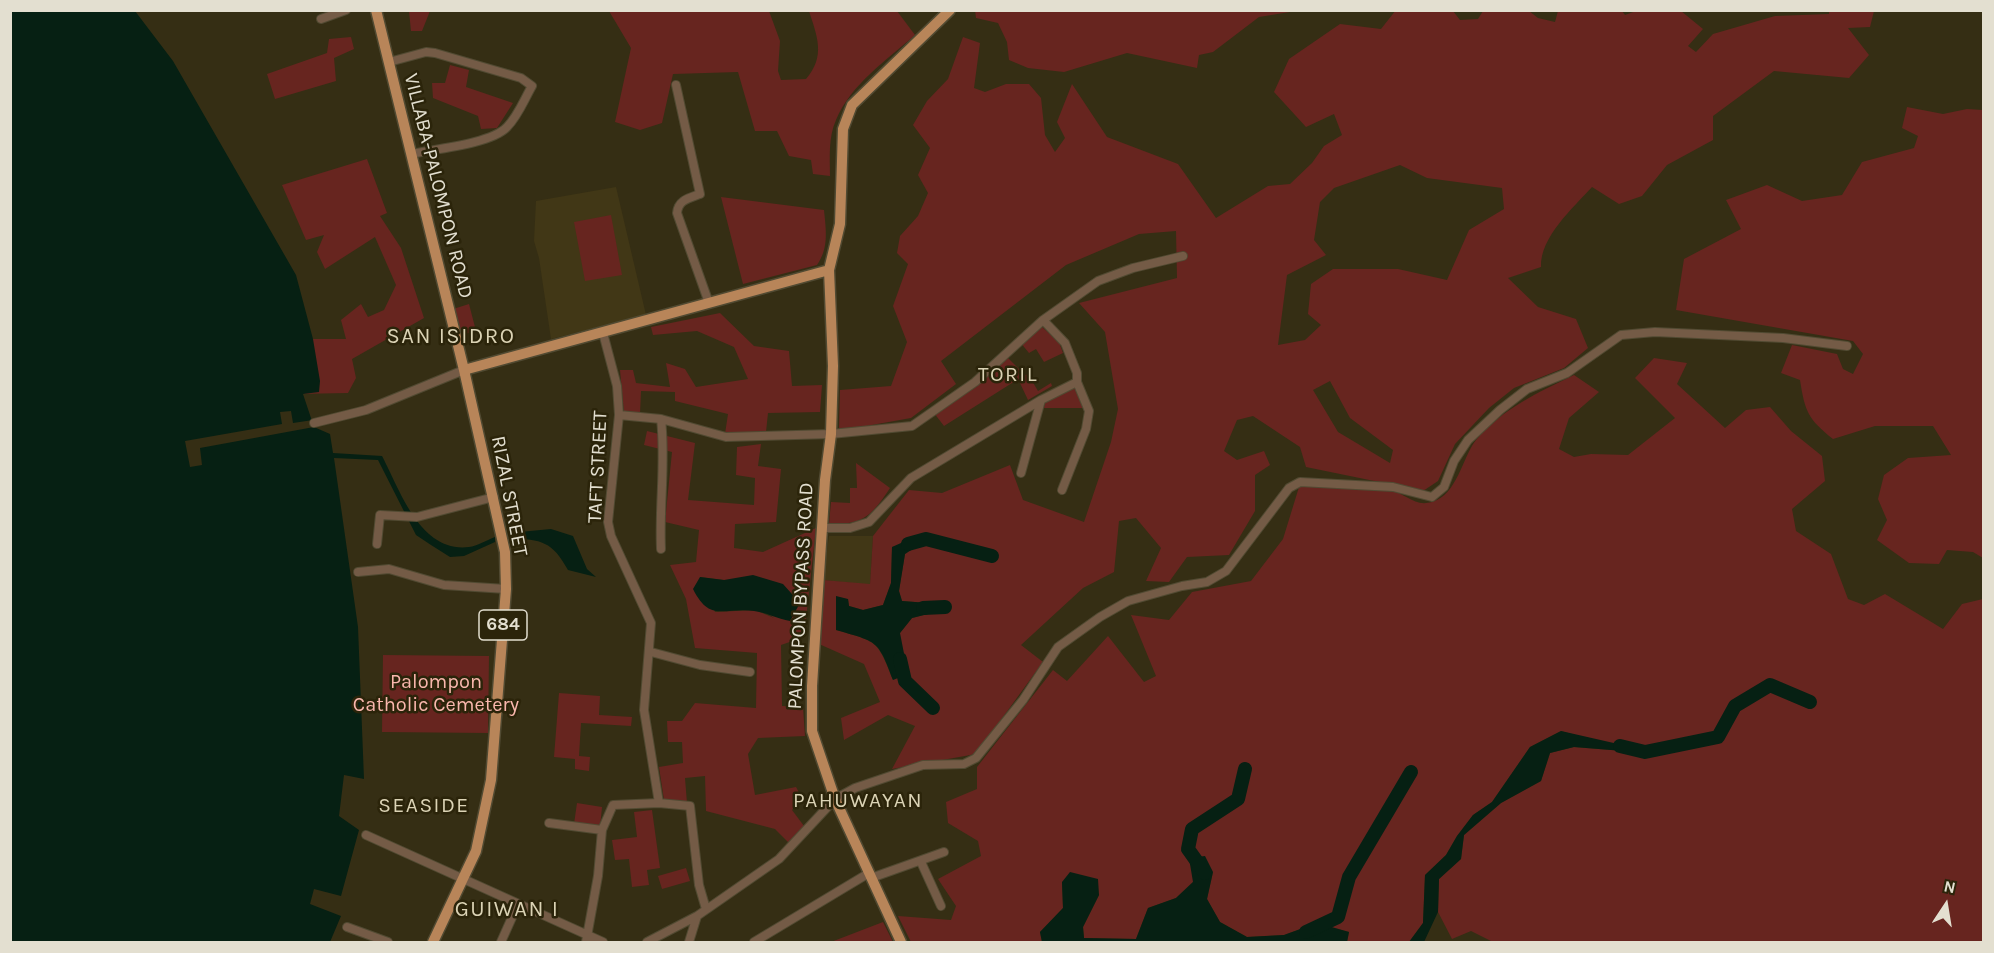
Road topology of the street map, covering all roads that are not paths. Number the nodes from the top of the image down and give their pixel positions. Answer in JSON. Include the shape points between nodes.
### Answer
{"nodes":[{"id":1,"x":346,"y":10,"type":"edge"},
{"id":2,"x":376,"y":10,"type":"edge"},
{"id":3,"x":950,"y":10,"type":"edge"},
{"id":4,"x":321,"y":19,"type":"dead end"},
{"id":5,"x":389,"y":62,"type":"junction"},
{"id":6,"x":676,"y":85,"type":"dead end"},
{"id":7,"x":411,"y":154,"type":"junction"},
{"id":8,"x":1183,"y":255,"type":"dead end"},
{"id":9,"x":829,"y":270,"type":"junction"},
{"id":10,"x":709,"y":303,"type":"junction"},
{"id":11,"x":1043,"y":320,"type":"junction"},
{"id":12,"x":603,"y":333,"type":"junction"},
{"id":13,"x":1847,"y":346,"type":"dead end"},
{"id":14,"x":464,"y":370,"type":"junction"},
{"id":15,"x":1077,"y":382,"type":"junction"},
{"id":16,"x":1041,"y":400,"type":"junction"},
{"id":17,"x":619,"y":416,"type":"junction"},
{"id":18,"x":661,"y":419,"type":"junction"},
{"id":19,"x":314,"y":423,"type":"dead end"},
{"id":20,"x":831,"y":434,"type":"junction"},
{"id":21,"x":1021,"y":473,"type":"dead end"},
{"id":22,"x":1062,"y":490,"type":"dead end"},
{"id":23,"x":494,"y":497,"type":"junction"},
{"id":24,"x":823,"y":528,"type":"junction"},
{"id":25,"x":377,"y":544,"type":"dead end"},
{"id":26,"x":661,"y":549,"type":"dead end"},
{"id":27,"x":358,"y":572,"type":"dead end"},
{"id":28,"x":506,"y":589,"type":"junction"},
{"id":29,"x":651,"y":652,"type":"junction"},
{"id":30,"x":750,"y":672,"type":"dead end"},
{"id":31,"x":835,"y":799,"type":"junction"},
{"id":32,"x":659,"y":802,"type":"junction"},
{"id":33,"x":549,"y":823,"type":"dead end"},
{"id":34,"x":603,"y":830,"type":"junction"},
{"id":35,"x":366,"y":835,"type":"dead end"},
{"id":36,"x":944,"y":852,"type":"dead end"},
{"id":37,"x":921,"y":862,"type":"junction"},
{"id":38,"x":870,"y":876,"type":"junction"},
{"id":39,"x":465,"y":880,"type":"junction"},
{"id":40,"x":518,"y":904,"type":"junction"},
{"id":41,"x":942,"y":906,"type":"dead end"},
{"id":42,"x":706,"y":909,"type":"junction"},
{"id":43,"x":697,"y":916,"type":"junction"},
{"id":44,"x":347,"y":927,"type":"dead end"},
{"id":45,"x":587,"y":939,"type":"edge"},
{"id":46,"x":388,"y":942,"type":"edge"},
{"id":47,"x":433,"y":942,"type":"edge"},
{"id":48,"x":501,"y":942,"type":"edge"},
{"id":49,"x":603,"y":942,"type":"edge"},
{"id":50,"x":647,"y":942,"type":"edge"},
{"id":51,"x":689,"y":942,"type":"edge"},
{"id":52,"x":754,"y":942,"type":"edge"},
{"id":53,"x":901,"y":942,"type":"edge"}],
"edges":[{"from":1,"to":4,"type":"street"},
{"from":2,"to":5,"type":"main road","name":"VILLABA-PALOMPON ROAD","number":"684"},
{"from":3,"to":9,"type":"main road","name":"PALOMPON BYPASS ROAD","via":[[852,105],[843,129],[840,224]]},
{"from":5,"to":7,"type":"main road","name":"VILLABA-PALOMPON ROAD","number":"684"},
{"from":5,"to":7,"type":"street","via":[[435,53],[521,78],[532,86],[506,129],[460,145]]},
{"from":6,"to":10,"type":"street","via":[[700,195],[683,200],[677,213]]},
{"from":7,"to":14,"type":"main road","name":"VILLABA-PALOMPON ROAD","number":"684"},
{"from":8,"to":11,"type":"street","via":[[1098,281]]},
{"from":9,"to":10,"type":"main road"},
{"from":9,"to":20,"type":"main road","name":"PALOMPON BYPASS ROAD"},
{"from":10,"to":12,"type":"main road"},
{"from":11,"to":15,"type":"street","via":[[1065,343]]},
{"from":11,"to":20,"type":"street","via":[[975,381],[912,426]]},
{"from":12,"to":14,"type":"main road"},
{"from":12,"to":17,"type":"street","name":"TAFT STREET","via":[[617,386]]},
{"from":13,"to":31,"type":"street","via":[[1655,332],[1621,335],[1567,373],[1527,389],[1500,410],[1468,440],[1444,487],[1432,497],[1393,487],[1300,482],[1289,488],[1226,571],[1207,582],[1128,601],[1100,616],[1058,648],[1023,700],[976,758],[964,764],[923,765],[855,788]]},
{"from":14,"to":19,"type":"street","via":[[366,410]]},
{"from":14,"to":23,"type":"main road","name":"RIZAL STREET","number":"684"},
{"from":15,"to":16,"type":"street"},
{"from":15,"to":22,"type":"street","via":[[1089,411]]},
{"from":16,"to":21,"type":"street"},
{"from":16,"to":24,"type":"street","via":[[911,478],[869,522],[850,528]]},
{"from":17,"to":18,"type":"street"},
{"from":17,"to":29,"type":"street","name":"TAFT STREET","via":[[608,522],[651,623]]},
{"from":18,"to":20,"type":"street","via":[[726,437]]},
{"from":18,"to":26,"type":"street"},
{"from":20,"to":24,"type":"main road","name":"PALOMPON BYPASS ROAD"},
{"from":23,"to":25,"type":"street","via":[[417,516],[380,515]]},
{"from":23,"to":28,"type":"main road","name":"RIZAL STREET","number":"684","via":[[505,552]]},
{"from":24,"to":31,"type":"main road","name":"PALOMPON BYPASS ROAD","via":[[812,731]]},
{"from":27,"to":28,"type":"street","via":[[388,569],[444,585]]},
{"from":28,"to":39,"type":"main road","name":"RIZAL STREET","number":"684","via":[[491,780],[482,830]]},
{"from":29,"to":30,"type":"street","via":[[700,665]]},
{"from":29,"to":32,"type":"street","name":"TAFT STREET","via":[[644,710]]},
{"from":31,"to":38,"type":"main road","name":"PALOMPON BYPASS ROAD"},
{"from":31,"to":42,"type":"street","via":[[780,859]]},
{"from":32,"to":34,"type":"street","via":[[613,805]]},
{"from":32,"to":42,"type":"street","via":[[690,806],[699,885]]},
{"from":33,"to":34,"type":"street"},
{"from":34,"to":45,"type":"street"},
{"from":35,"to":39,"type":"street"},
{"from":36,"to":37,"type":"street"},
{"from":37,"to":38,"type":"street"},
{"from":37,"to":41,"type":"street"},
{"from":38,"to":52,"type":"street"},
{"from":38,"to":53,"type":"main road","name":"PALOMPON BYPASS ROAD"},
{"from":39,"to":40,"type":"street"},
{"from":39,"to":47,"type":"main road","name":"RIZAL STREET","number":"684"},
{"from":40,"to":45,"type":"street"},
{"from":40,"to":48,"type":"street"},
{"from":42,"to":43,"type":"street"},
{"from":43,"to":50,"type":"street"},
{"from":43,"to":51,"type":"street"},
{"from":44,"to":46,"type":"street"},
{"from":45,"to":49,"type":"street"}]}
